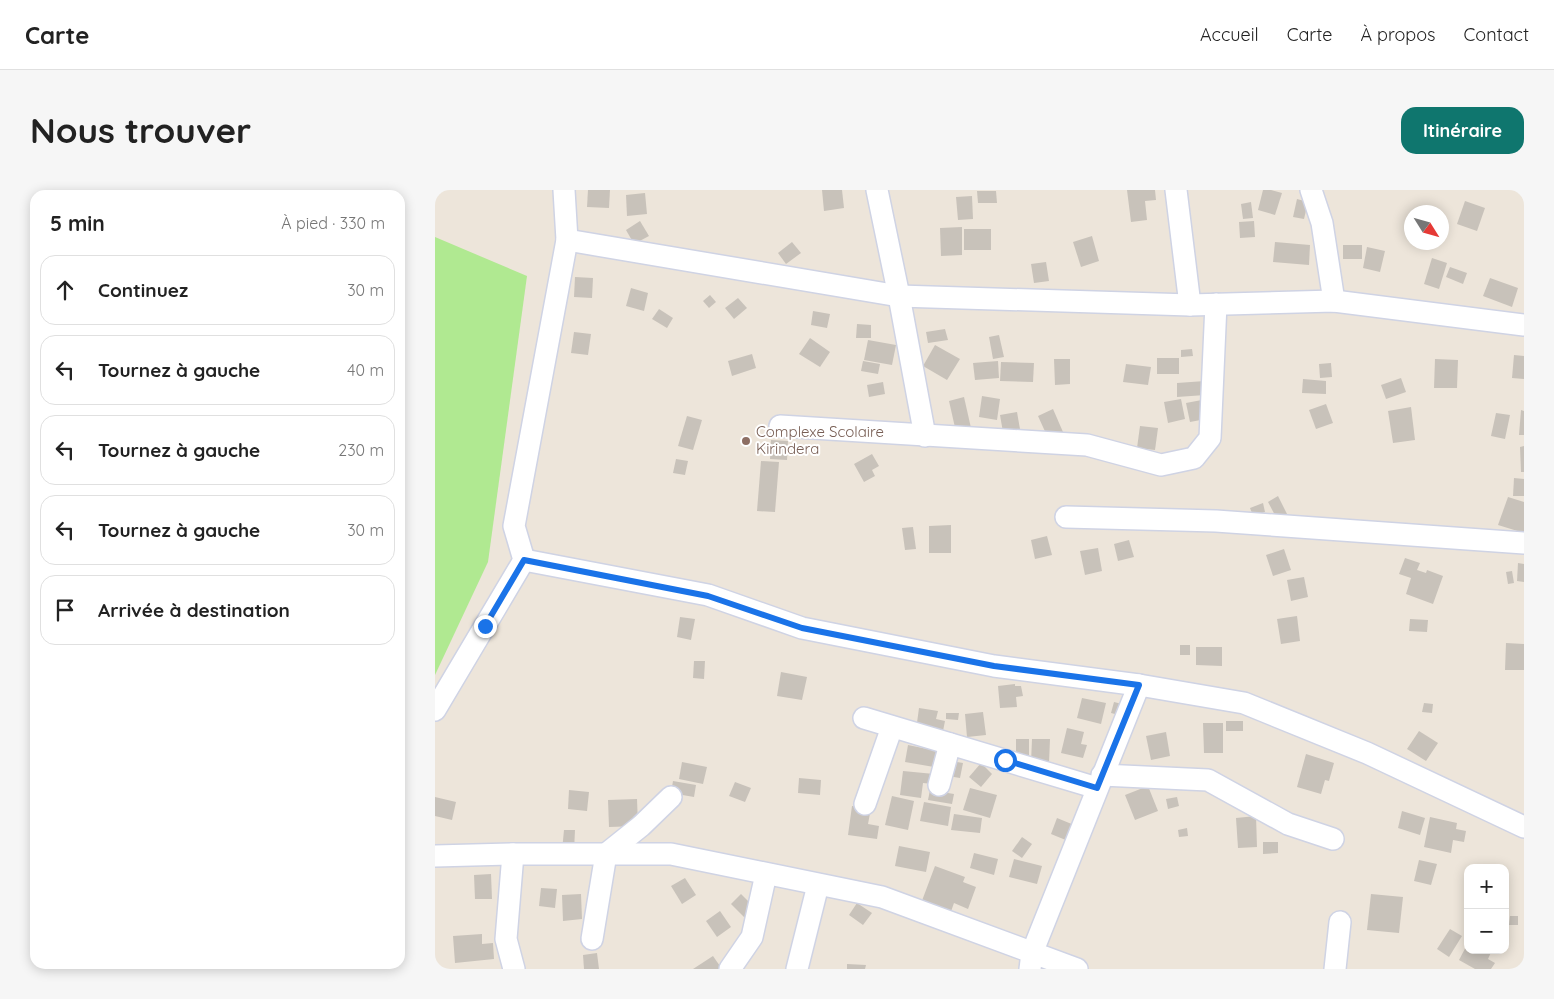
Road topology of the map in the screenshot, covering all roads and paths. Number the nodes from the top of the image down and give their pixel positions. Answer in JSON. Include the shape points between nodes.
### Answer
{"nodes":[{"id":1,"x":564,"y":190,"type":"edge"},
{"id":2,"x":877,"y":190,"type":"edge"},
{"id":3,"x":1176,"y":190,"type":"edge"},
{"id":4,"x":1311,"y":190,"type":"edge"},
{"id":5,"x":567,"y":240,"type":"junction"},
{"id":6,"x":899,"y":296,"type":"junction"},
{"id":7,"x":1334,"y":301,"type":"junction"},
{"id":8,"x":1216,"y":304,"type":"junction"},
{"id":9,"x":1190,"y":305,"type":"junction"},
{"id":10,"x":1524,"y":325,"type":"edge"},
{"id":11,"x":780,"y":426,"type":"dead end"},
{"id":12,"x":925,"y":436,"type":"junction"},
{"id":13,"x":1066,"y":517,"type":"dead end"},
{"id":14,"x":1524,"y":543,"type":"edge"},
{"id":15,"x":524,"y":560,"type":"junction"},
{"id":16,"x":1139,"y":685,"type":"junction"},
{"id":17,"x":435,"y":710,"type":"edge"},
{"id":18,"x":864,"y":718,"type":"dead end"},
{"id":19,"x":892,"y":727,"type":"junction"},
{"id":20,"x":950,"y":744,"type":"junction"},
{"id":21,"x":1100,"y":781,"type":"junction"},
{"id":22,"x":939,"y":785,"type":"dead end"},
{"id":23,"x":671,"y":797,"type":"dead end"},
{"id":24,"x":865,"y":804,"type":"dead end"},
{"id":25,"x":1524,"y":827,"type":"edge"},
{"id":26,"x":1333,"y":838,"type":"dead end"},
{"id":27,"x":513,"y":854,"type":"junction"},
{"id":28,"x":606,"y":854,"type":"junction"},
{"id":29,"x":435,"y":856,"type":"edge"},
{"id":30,"x":766,"y":874,"type":"junction"},
{"id":31,"x":818,"y":885,"type":"junction"},
{"id":32,"x":1340,"y":922,"type":"dead end"},
{"id":33,"x":592,"y":940,"type":"dead end"},
{"id":34,"x":1031,"y":961,"type":"edge"},
{"id":35,"x":513,"y":969,"type":"edge"},
{"id":36,"x":731,"y":969,"type":"edge"},
{"id":37,"x":797,"y":969,"type":"edge"},
{"id":38,"x":1077,"y":969,"type":"edge"},
{"id":39,"x":1335,"y":969,"type":"edge"}],
"edges":[{"from":1,"to":5,"type":"street"},
{"from":2,"to":6,"type":"street"},
{"from":3,"to":9,"type":"street"},
{"from":4,"to":7,"type":"street","via":[[1322,223]]},
{"from":5,"to":6,"type":"street"},
{"from":5,"to":15,"type":"street","via":[[514,526]]},
{"from":6,"to":9,"type":"street"},
{"from":6,"to":12,"type":"street"},
{"from":7,"to":8,"type":"street"},
{"from":7,"to":10,"type":"street"},
{"from":8,"to":9,"type":"street"},
{"from":8,"to":12,"type":"street","via":[[1210,438],[1194,458],[1161,465],[1087,445]]},
{"from":11,"to":12,"type":"street"},
{"from":13,"to":14,"type":"street","via":[[1216,522]]},
{"from":15,"to":16,"type":"street","via":[[708,596],[802,628],[994,666]]},
{"from":15,"to":17,"type":"street"},
{"from":16,"to":21,"type":"street"},
{"from":16,"to":25,"type":"street","via":[[1244,703],[1367,753]]},
{"from":18,"to":19,"type":"street"},
{"from":19,"to":20,"type":"street"},
{"from":19,"to":24,"type":"street"},
{"from":20,"to":21,"type":"street"},
{"from":20,"to":22,"type":"street"},
{"from":21,"to":26,"type":"street","via":[[1208,780],[1288,824]]},
{"from":21,"to":34,"type":"street"},
{"from":23,"to":28,"type":"street"},
{"from":27,"to":28,"type":"street"},
{"from":27,"to":29,"type":"street"},
{"from":27,"to":35,"type":"street","via":[[506,939]]},
{"from":28,"to":30,"type":"street","via":[[671,854]]},
{"from":28,"to":33,"type":"street"},
{"from":30,"to":31,"type":"street"},
{"from":30,"to":36,"type":"street","via":[[752,937]]},
{"from":31,"to":34,"type":"street","via":[[882,897]]},
{"from":31,"to":37,"type":"street"},
{"from":32,"to":39,"type":"street"},
{"from":34,"to":38,"type":"street"}]}
